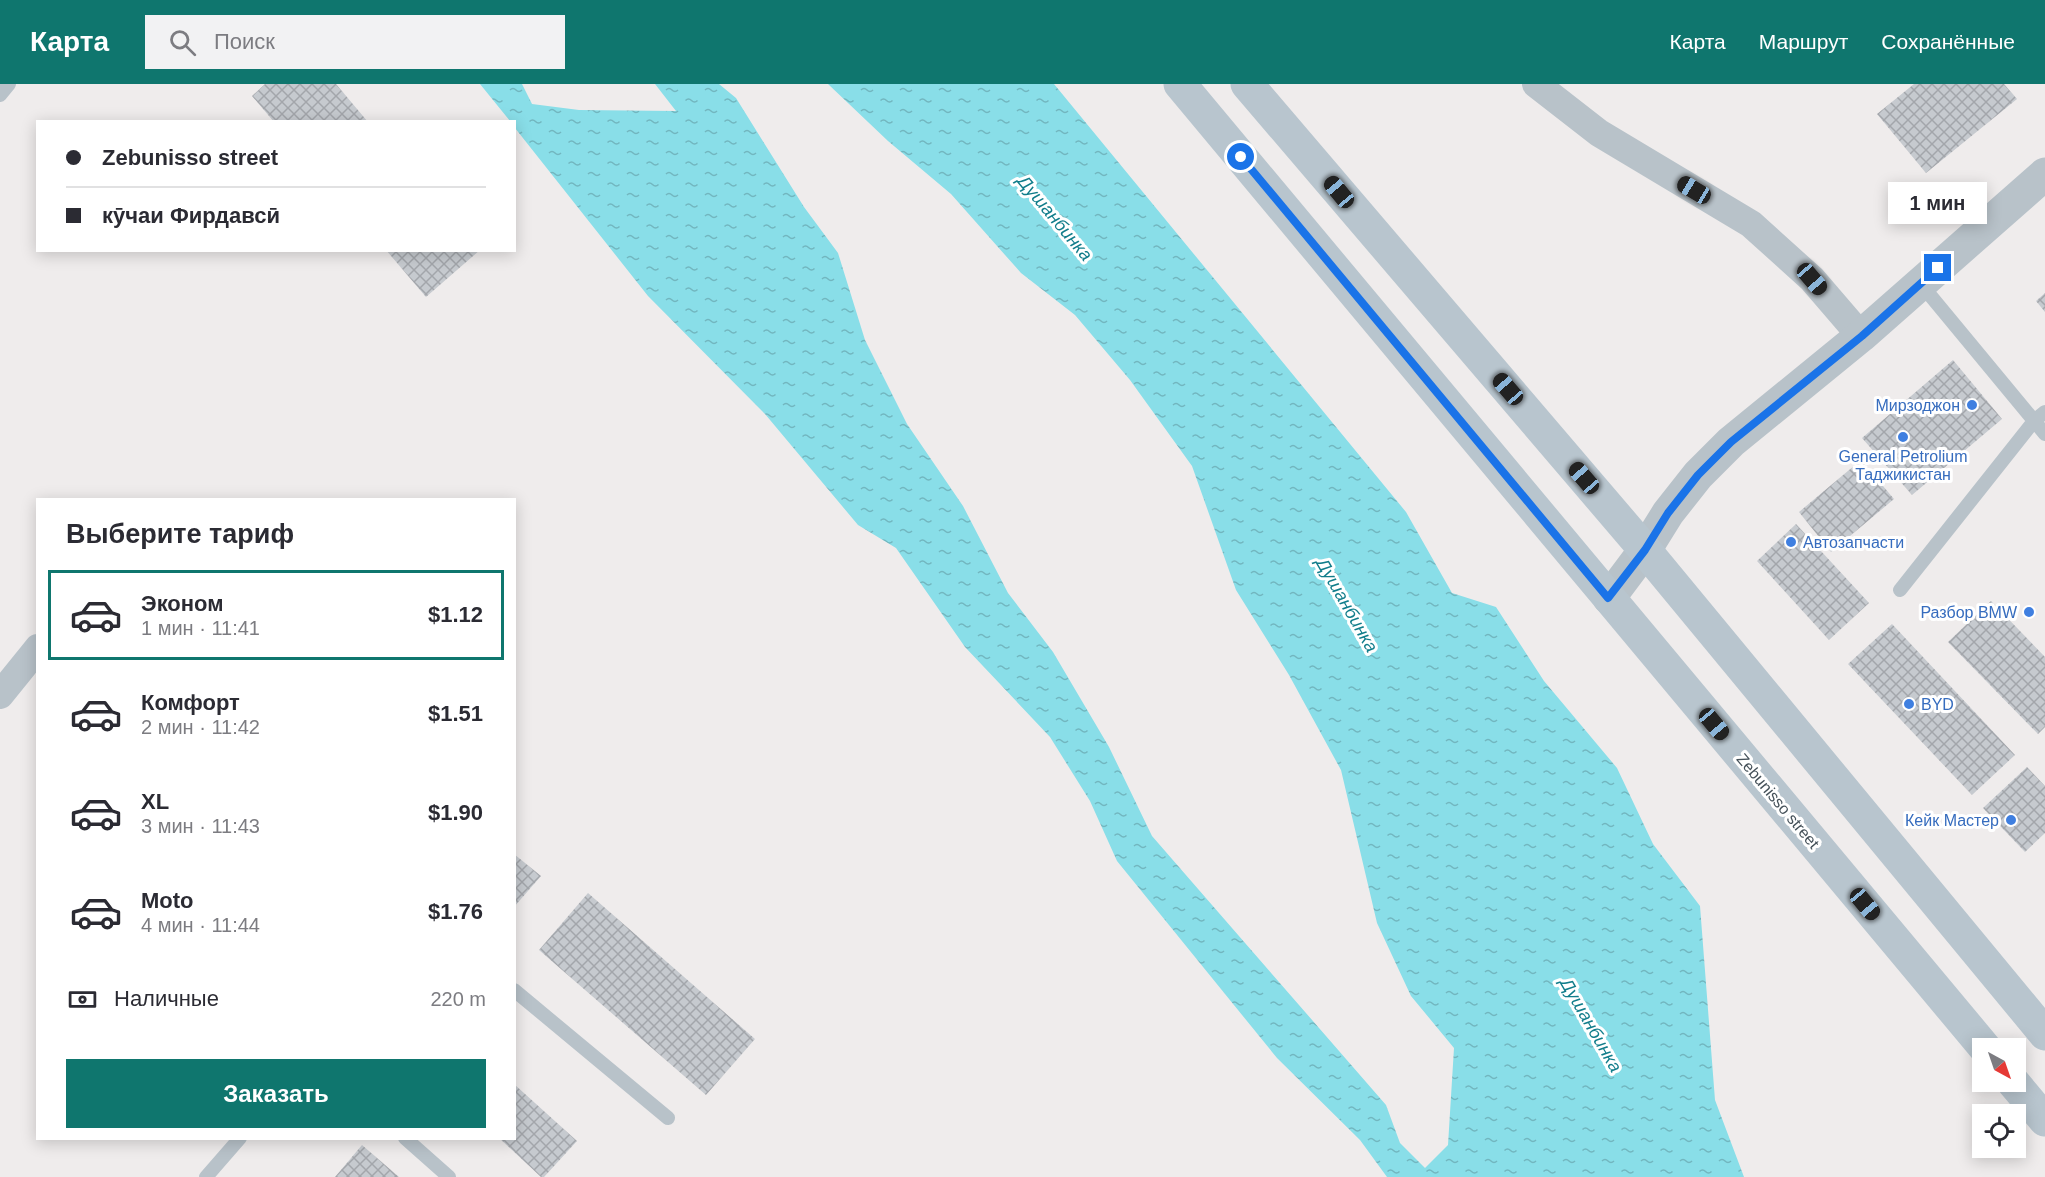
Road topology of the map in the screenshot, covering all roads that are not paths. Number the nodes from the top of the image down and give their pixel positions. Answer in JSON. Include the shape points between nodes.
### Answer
{"nodes":[{"id":1,"x":9,"y":84,"type":"edge"},
{"id":2,"x":1180,"y":84,"type":"edge"},
{"id":3,"x":1247,"y":84,"type":"edge"},
{"id":4,"x":1536,"y":84,"type":"edge"},
{"id":5,"x":0,"y":95,"type":"edge"},
{"id":6,"x":2045,"y":174,"type":"edge"},
{"id":7,"x":1920,"y":283,"type":"junction"},
{"id":8,"x":1862,"y":336,"type":"junction"},
{"id":9,"x":2039,"y":416,"type":"edge"},
{"id":10,"x":2045,"y":434,"type":"edge"},
{"id":11,"x":1645,"y":550,"type":"junction"},
{"id":12,"x":1900,"y":590,"type":"dead end"},
{"id":13,"x":1608,"y":598,"type":"junction"},
{"id":14,"x":36,"y":650,"type":"edge"},
{"id":15,"x":0,"y":695,"type":"edge"},
{"id":16,"x":516,"y":992,"type":"edge"},
{"id":17,"x":2045,"y":1034,"type":"edge"},
{"id":18,"x":1977,"y":1038,"type":"edge"},
{"id":19,"x":2021,"y":1092,"type":"edge"},
{"id":20,"x":668,"y":1118,"type":"dead end"},
{"id":21,"x":2045,"y":1120,"type":"edge"},
{"id":22,"x":238,"y":1140,"type":"edge"},
{"id":23,"x":407,"y":1140,"type":"edge"},
{"id":24,"x":206,"y":1177,"type":"edge"},
{"id":25,"x":448,"y":1177,"type":"edge"}],
"edges":[{"from":1,"to":5,"type":"lane"},
{"from":2,"to":13,"type":"main road","name":"Zebunisso street"},
{"from":3,"to":11,"type":"main road"},
{"from":4,"to":8,"type":"street","via":[[1599,133],[1751,224],[1812,279]]},
{"from":6,"to":7,"type":"street"},
{"from":7,"to":8,"type":"street"},
{"from":7,"to":9,"type":"lane"},
{"from":8,"to":11,"type":"street","via":[[1731,442],[1674,505]]},
{"from":9,"to":10,"type":"lane"},
{"from":9,"to":12,"type":"lane"},
{"from":11,"to":13,"type":"street"},
{"from":11,"to":17,"type":"main road"},
{"from":13,"to":18,"type":"main road","name":"Zebunisso street"},
{"from":14,"to":15,"type":"street"},
{"from":16,"to":20,"type":"lane"},
{"from":19,"to":21,"type":"main road"},
{"from":22,"to":24,"type":"lane"},
{"from":23,"to":25,"type":"lane"}]}
